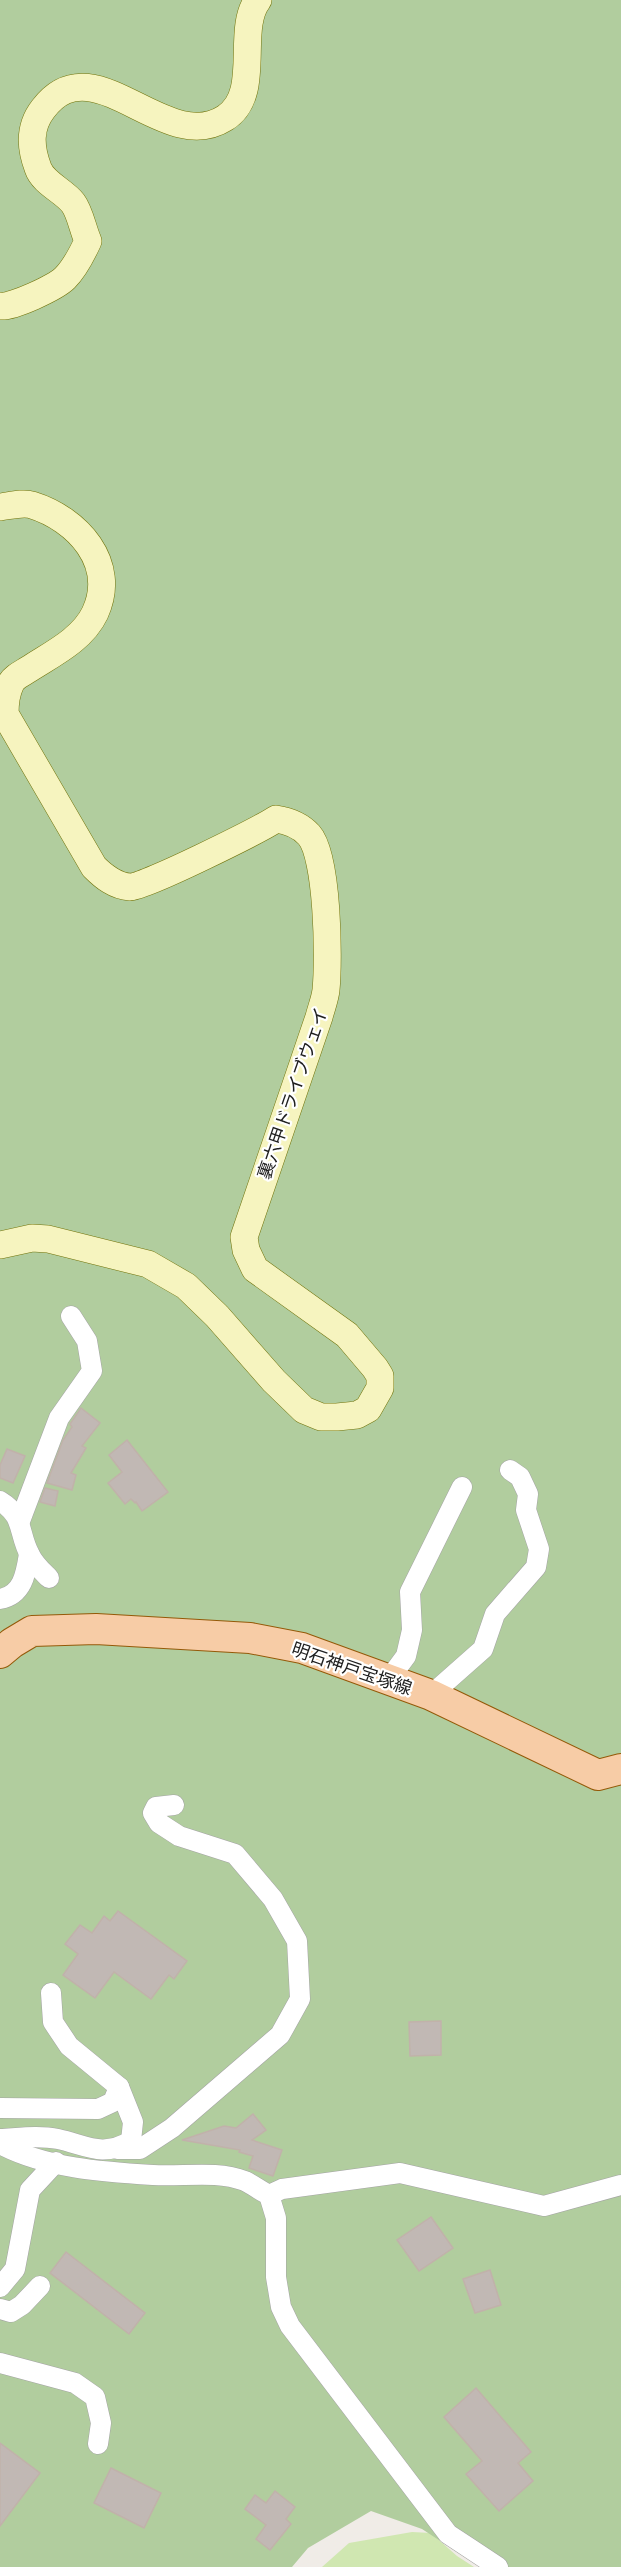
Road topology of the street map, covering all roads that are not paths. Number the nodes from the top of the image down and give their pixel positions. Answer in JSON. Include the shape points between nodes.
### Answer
{"nodes":[{"id":1,"x":258,"y":0,"type":"edge"},
{"id":2,"x":0,"y":306,"type":"edge"},
{"id":3,"x":0,"y":507,"type":"edge"},
{"id":4,"x":0,"y":1245,"type":"edge"},
{"id":5,"x":71,"y":1316,"type":"dead end"},
{"id":6,"x":510,"y":1470,"type":"dead end"},
{"id":7,"x":462,"y":1487,"type":"dead end"},
{"id":8,"x":0,"y":1501,"type":"edge"},
{"id":9,"x":20,"y":1521,"type":"junction"},
{"id":10,"x":29,"y":1554,"type":"junction"},
{"id":11,"x":49,"y":1578,"type":"dead end"},
{"id":12,"x":0,"y":1599,"type":"edge"},
{"id":13,"x":0,"y":1653,"type":"edge"},
{"id":14,"x":389,"y":1679,"type":"junction"},
{"id":15,"x":431,"y":1695,"type":"junction"},
{"id":16,"x":621,"y":1769,"type":"edge"},
{"id":17,"x":174,"y":1805,"type":"dead end"},
{"id":18,"x":51,"y":1993,"type":"dead end"},
{"id":19,"x":119,"y":2087,"type":"junction"},
{"id":20,"x":0,"y":2108,"type":"edge"},
{"id":21,"x":0,"y":2139,"type":"edge"},
{"id":22,"x":117,"y":2149,"type":"junction"},
{"id":23,"x":6,"y":2152,"type":"edge"},
{"id":24,"x":56,"y":2162,"type":"junction"},
{"id":25,"x":621,"y":2185,"type":"edge"},
{"id":26,"x":269,"y":2195,"type":"junction"},
{"id":27,"x":40,"y":2286,"type":"dead end"},
{"id":28,"x":0,"y":2287,"type":"edge"},
{"id":29,"x":0,"y":2309,"type":"edge"},
{"id":30,"x":0,"y":2363,"type":"edge"},
{"id":31,"x":98,"y":2444,"type":"dead end"},
{"id":32,"x":498,"y":2567,"type":"edge"}],
"edges":[{"from":1,"to":2,"type":"street","via":[[249,23],[242,94],[226,118],[194,128],[167,121],[110,92],[84,87],[61,91],[50,100],[35,120],[31,138],[34,157],[39,172],[75,204],[88,241],[64,279],[25,300]]},
{"from":3,"to":4,"type":"street","name":"裏六甲ドライブウェイ","via":[[30,504],[72,525],[92,548],[100,574],[94,614],[74,639],[12,681],[5,714],[94,867],[107,879],[131,887],[276,819],[292,822],[310,835],[319,856],[326,905],[326,991],[244,1237],[255,1269],[347,1335],[380,1376],[380,1388],[368,1408],[357,1415],[321,1417],[304,1410],[274,1381],[186,1286],[148,1264],[48,1239]]},
{"from":5,"to":9,"type":"street","via":[[87,1341],[92,1371],[59,1418]]},
{"from":6,"to":15,"type":"street","via":[[520,1477],[528,1494],[526,1510],[539,1550],[536,1567],[495,1614],[483,1649]]},
{"from":7,"to":14,"type":"street","via":[[410,1592],[412,1630],[406,1656]]},
{"from":8,"to":9,"type":"street"},
{"from":9,"to":10,"type":"street"},
{"from":10,"to":11,"type":"street"},
{"from":10,"to":12,"type":"street","via":[[22,1583],[13,1594]]},
{"from":13,"to":14,"type":"main road","name":"明石神戸宝塚線","via":[[32,1631],[96,1629],[250,1638],[302,1648]]},
{"from":14,"to":15,"type":"main road","name":"明石神戸宝塚線"},
{"from":15,"to":16,"type":"main road","name":"明石神戸宝塚線","via":[[598,1775]]},
{"from":17,"to":22,"type":"street","via":[[156,1807],[153,1813],[159,1822],[179,1836],[234,1854],[273,1899],[297,1941],[300,1998],[280,2035],[172,2128],[140,2149]]},
{"from":18,"to":19,"type":"street","via":[[53,2022],[69,2046]]},
{"from":19,"to":20,"type":"street","via":[[113,2102],[98,2109]]},
{"from":19,"to":22,"type":"street","via":[[133,2122],[130,2141]]},
{"from":21,"to":22,"type":"street","via":[[57,2139],[88,2149]]},
{"from":23,"to":24,"type":"street"},
{"from":24,"to":26,"type":"street","via":[[82,2169],[206,2175],[244,2181]]},
{"from":24,"to":28,"type":"street","via":[[30,2190],[15,2269]]},
{"from":25,"to":26,"type":"street","via":[[544,2206],[399,2173],[282,2189]]},
{"from":26,"to":32,"type":"street","via":[[276,2218],[276,2277],[281,2307],[290,2326],[448,2534]]},
{"from":27,"to":29,"type":"street","via":[[11,2312]]},
{"from":30,"to":31,"type":"street","via":[[75,2383],[95,2397],[102,2423]]}]}
